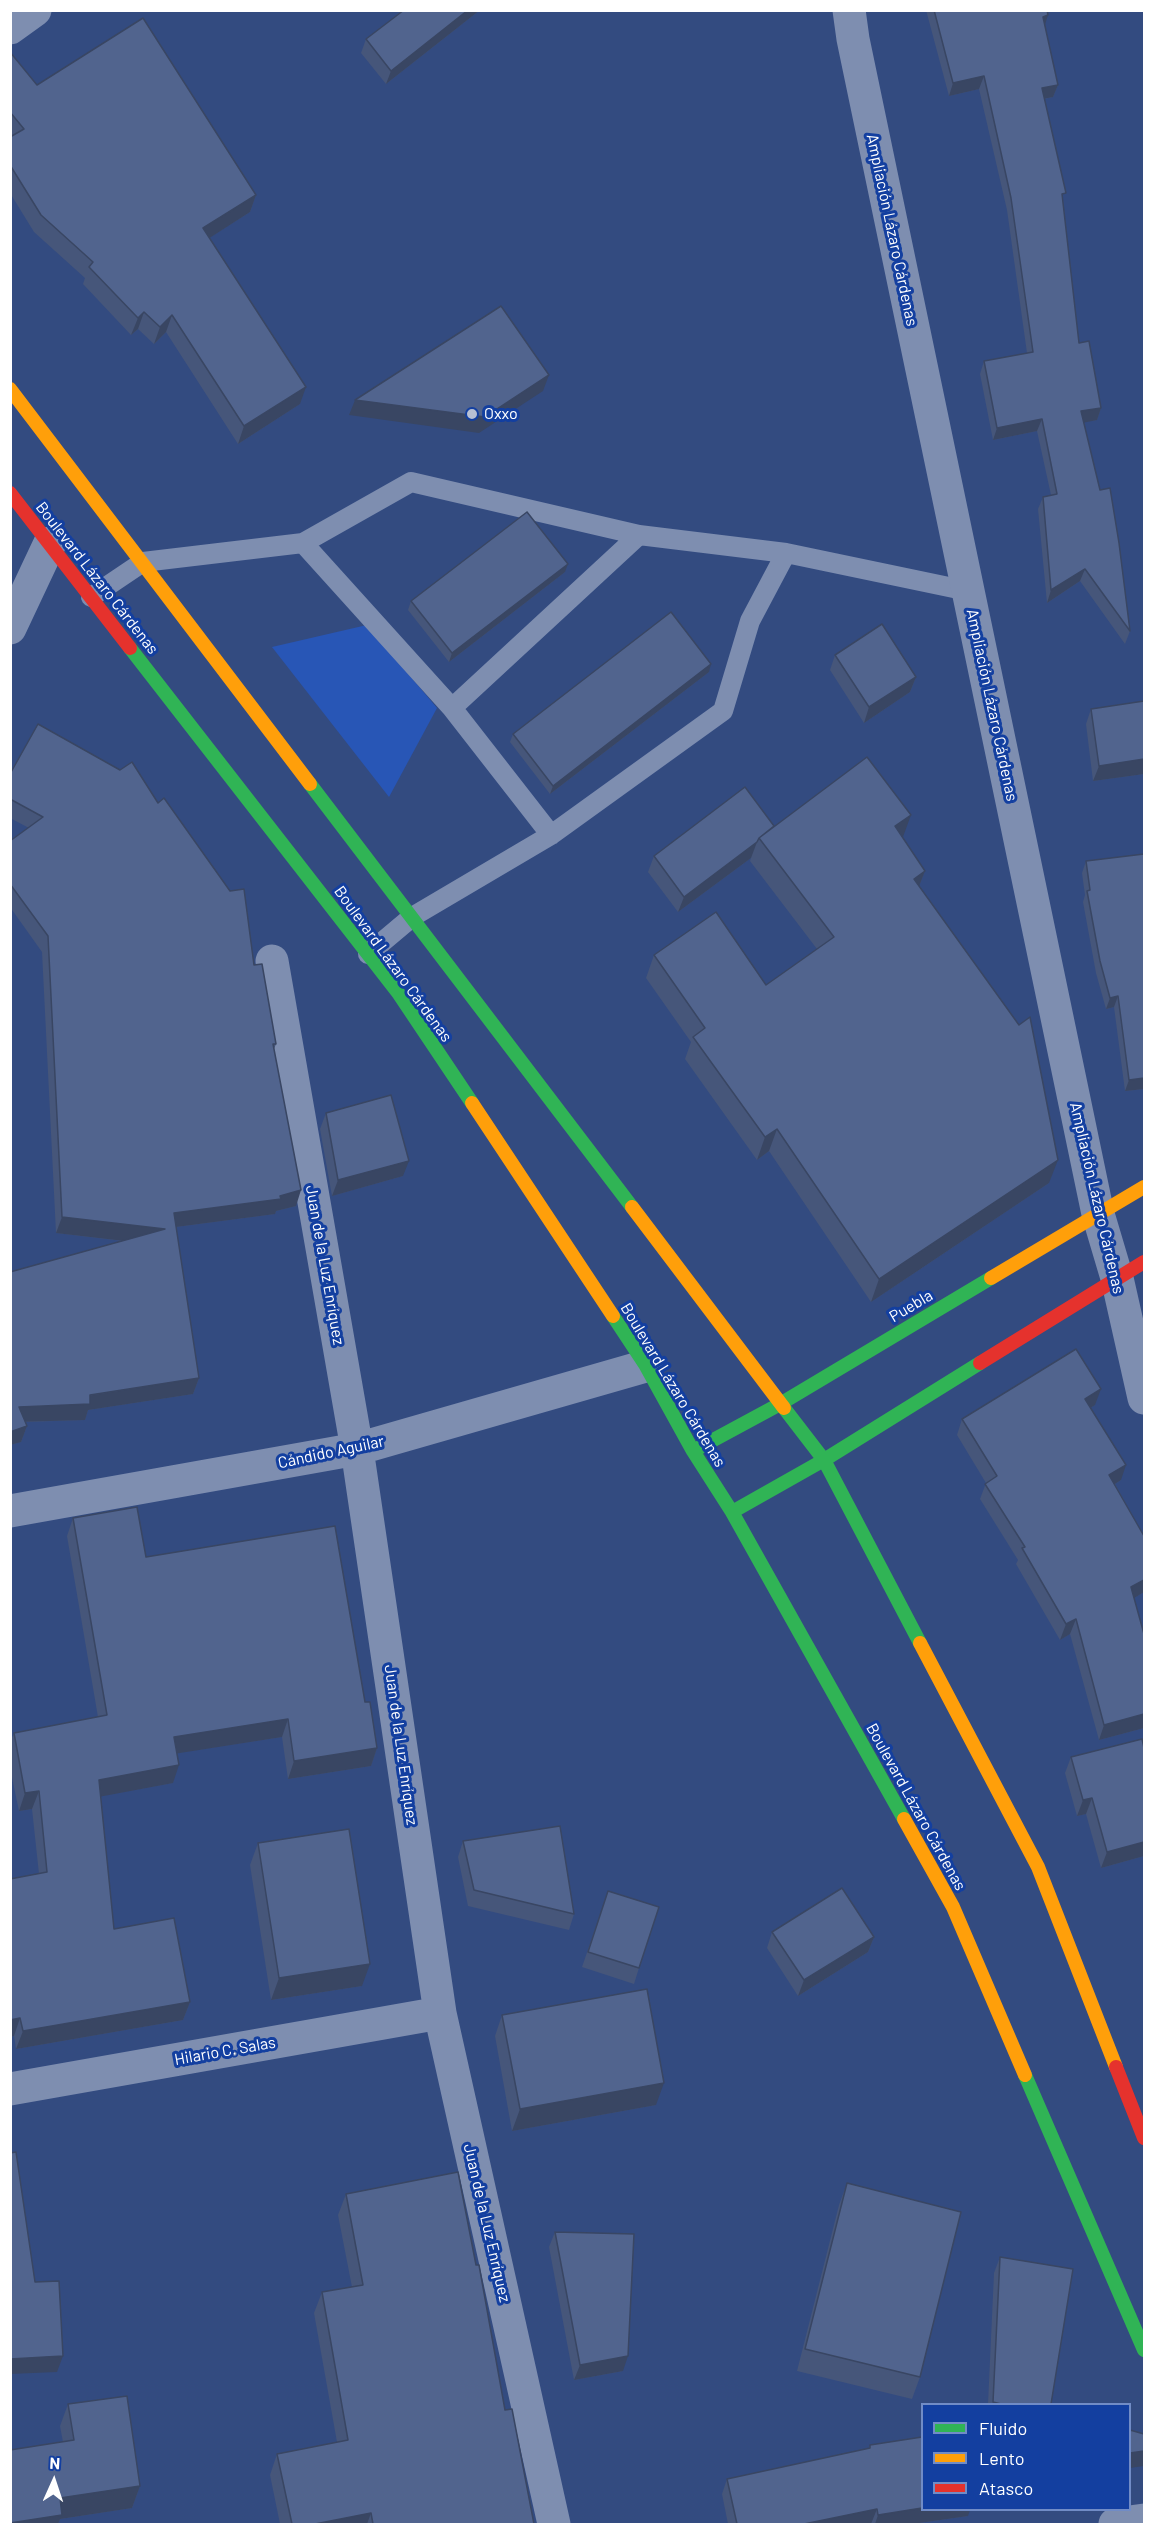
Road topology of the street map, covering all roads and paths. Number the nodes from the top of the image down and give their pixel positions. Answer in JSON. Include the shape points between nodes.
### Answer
{"nodes":[{"id":1,"x":35,"y":10,"type":"edge"},
{"id":2,"x":849,"y":10,"type":"edge"},
{"id":3,"x":10,"y":28,"type":"edge"},
{"id":4,"x":10,"y":389,"type":"edge"},
{"id":5,"x":10,"y":493,"type":"edge"},
{"id":6,"x":639,"y":535,"type":"junction"},
{"id":7,"x":50,"y":543,"type":"junction"},
{"id":8,"x":303,"y":543,"type":"junction"},
{"id":9,"x":786,"y":553,"type":"junction"},
{"id":10,"x":143,"y":562,"type":"junction"},
{"id":11,"x":968,"y":591,"type":"junction"},
{"id":12,"x":91,"y":597,"type":"junction"},
{"id":13,"x":10,"y":628,"type":"edge"},
{"id":14,"x":452,"y":708,"type":"junction"},
{"id":15,"x":550,"y":835,"type":"junction"},
{"id":16,"x":412,"y":917,"type":"junction"},
{"id":17,"x":368,"y":954,"type":"junction"},
{"id":18,"x":272,"y":962,"type":"dead end"},
{"id":19,"x":1144,"y":1187,"type":"edge"},
{"id":20,"x":1098,"y":1214,"type":"junction"},
{"id":21,"x":1144,"y":1262,"type":"edge"},
{"id":22,"x":1117,"y":1278,"type":"junction"},
{"id":23,"x":646,"y":1366,"type":"junction"},
{"id":24,"x":1144,"y":1398,"type":"edge"},
{"id":25,"x":780,"y":1404,"type":"junction"},
{"id":26,"x":357,"y":1449,"type":"junction"},
{"id":27,"x":693,"y":1451,"type":"junction"},
{"id":28,"x":824,"y":1460,"type":"junction"},
{"id":29,"x":10,"y":1511,"type":"edge"},
{"id":30,"x":732,"y":1512,"type":"junction"},
{"id":31,"x":440,"y":2013,"type":"junction"},
{"id":32,"x":10,"y":2089,"type":"edge"},
{"id":33,"x":1144,"y":2138,"type":"edge"},
{"id":34,"x":1143,"y":2343,"type":"edge"},
{"id":35,"x":1144,"y":2520,"type":"edge"},
{"id":36,"x":554,"y":2524,"type":"edge"},
{"id":37,"x":1115,"y":2524,"type":"edge"}],
"edges":[{"from":1,"to":3,"type":"street"},
{"from":2,"to":11,"type":"street","name":"Ampliación Lázaro Cárdenas"},
{"from":4,"to":10,"type":"main road"},
{"from":5,"to":7,"type":"main road","name":"Boulevard Lázaro Cárdenas"},
{"from":6,"to":8,"type":"lane","via":[[411,482]]},
{"from":6,"to":9,"type":"lane"},
{"from":6,"to":14,"type":"lane"},
{"from":7,"to":12,"type":"main road","name":"Boulevard Lázaro Cárdenas"},
{"from":7,"to":13,"type":"street"},
{"from":8,"to":10,"type":"lane"},
{"from":8,"to":14,"type":"lane"},
{"from":9,"to":11,"type":"lane"},
{"from":9,"to":15,"type":"lane","via":[[750,621],[723,711]]},
{"from":10,"to":12,"type":"lane"},
{"from":10,"to":16,"type":"main road"},
{"from":11,"to":20,"type":"street","name":"Ampliación Lázaro Cárdenas"},
{"from":12,"to":17,"type":"main road","name":"Boulevard Lázaro Cárdenas"},
{"from":14,"to":15,"type":"lane"},
{"from":15,"to":16,"type":"lane"},
{"from":16,"to":17,"type":"lane"},
{"from":16,"to":25,"type":"main road"},
{"from":17,"to":23,"type":"main road","name":"Boulevard Lázaro Cárdenas"},
{"from":18,"to":26,"type":"street","name":"Juan de la Luz Enríquez"},
{"from":19,"to":20,"type":"main road","name":"Puebla"},
{"from":20,"to":22,"type":"street","name":"Ampliación Lázaro Cárdenas"},
{"from":20,"to":25,"type":"main road","name":"Puebla"},
{"from":21,"to":22,"type":"main road"},
{"from":22,"to":24,"type":"street","name":"Ampliación Lázaro Cárdenas"},
{"from":22,"to":28,"type":"main road"},
{"from":23,"to":26,"type":"street","name":"Cándido Aguilar"},
{"from":23,"to":27,"type":"main road","name":"Boulevard Lázaro Cárdenas"},
{"from":25,"to":27,"type":"main road","name":"Puebla"},
{"from":25,"to":28,"type":"main road"},
{"from":26,"to":29,"type":"street","name":"Cándido Aguilar"},
{"from":26,"to":31,"type":"street","name":"Juan de la Luz Enríquez"},
{"from":27,"to":30,"type":"main road","name":"Boulevard Lázaro Cárdenas"},
{"from":28,"to":30,"type":"main road"},
{"from":28,"to":33,"type":"main road","via":[[1038,1867]]},
{"from":30,"to":34,"type":"main road","name":"Boulevard Lázaro Cárdenas","via":[[953,1907]]},
{"from":31,"to":32,"type":"street","name":"Hilario C. Salas"},
{"from":31,"to":36,"type":"street","name":"Juan de la Luz Enríquez"},
{"from":35,"to":37,"type":"street"}]}
